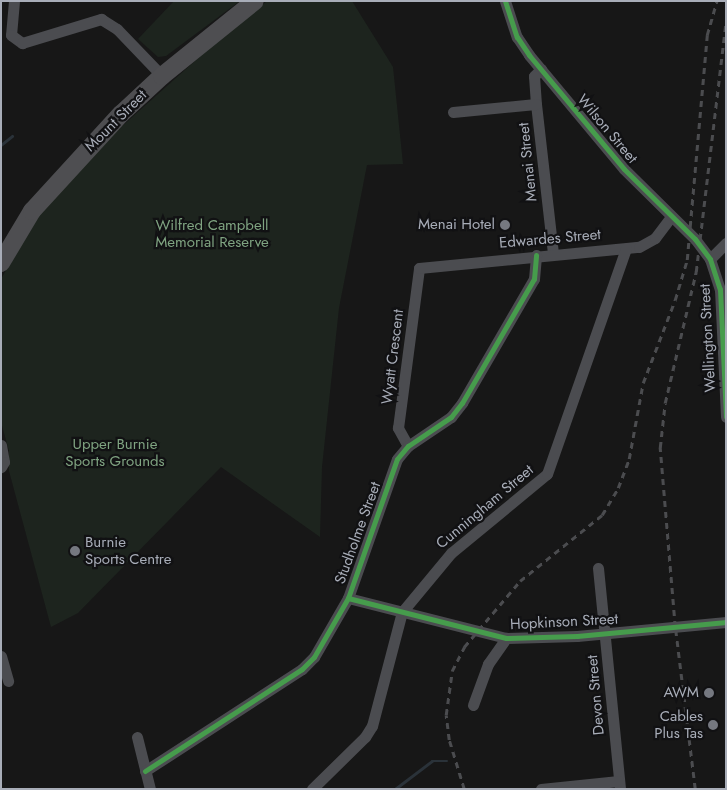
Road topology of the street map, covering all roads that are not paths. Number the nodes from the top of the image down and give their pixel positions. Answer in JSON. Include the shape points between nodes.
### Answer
{"nodes":[{"id":1,"x":14,"y":1,"type":"edge"},
{"id":2,"x":255,"y":1,"type":"edge"},
{"id":3,"x":505,"y":1,"type":"edge"},
{"id":4,"x":540,"y":69,"type":"junction"},
{"id":5,"x":162,"y":76,"type":"junction"},
{"id":6,"x":536,"y":104,"type":"junction"},
{"id":7,"x":453,"y":112,"type":"dead end"},
{"id":8,"x":671,"y":217,"type":"junction"},
{"id":9,"x":726,"y":243,"type":"edge"},
{"id":10,"x":626,"y":248,"type":"junction"},
{"id":11,"x":553,"y":253,"type":"junction"},
{"id":12,"x":536,"y":255,"type":"junction"},
{"id":13,"x":710,"y":259,"type":"junction"},
{"id":14,"x":1,"y":263,"type":"edge"},
{"id":15,"x":419,"y":268,"type":"joint"},
{"id":16,"x":725,"y":404,"type":"edge"},
{"id":17,"x":726,"y":417,"type":"edge"},
{"id":18,"x":1,"y":445,"type":"edge"},
{"id":19,"x":408,"y":446,"type":"junction"},
{"id":20,"x":3,"y":464,"type":"edge"},
{"id":21,"x":598,"y":568,"type":"dead end"},
{"id":22,"x":348,"y":598,"type":"junction"},
{"id":23,"x":402,"y":612,"type":"junction"},
{"id":24,"x":726,"y":622,"type":"edge"},
{"id":25,"x":606,"y":633,"type":"junction"},
{"id":26,"x":506,"y":638,"type":"junction"},
{"id":27,"x":1,"y":656,"type":"edge"},
{"id":28,"x":8,"y":681,"type":"dead end"},
{"id":29,"x":473,"y":705,"type":"dead end"},
{"id":30,"x":137,"y":738,"type":"dead end"},
{"id":31,"x":146,"y":771,"type":"junction"},
{"id":32,"x":619,"y":785,"type":"edge"},
{"id":33,"x":150,"y":789,"type":"edge"},
{"id":34,"x":312,"y":789,"type":"edge"},
{"id":35,"x":541,"y":789,"type":"edge"}],
"edges":[{"from":1,"to":5,"type":"street","via":[[11,35],[22,43],[101,19],[117,29]]},
{"from":2,"to":5,"type":"highway","name":"Mount Street"},
{"from":3,"to":4,"type":"street","name":"Wilson Street","via":[[517,37]]},
{"from":4,"to":6,"type":"street","name":"Menai Street","via":[[534,76]]},
{"from":4,"to":8,"type":"street","name":"Wilson Street","via":[[624,168]]},
{"from":5,"to":14,"type":"highway","name":"Mount Street","via":[[115,121],[32,211]]},
{"from":6,"to":7,"type":"street"},
{"from":6,"to":11,"type":"street","name":"Menai Street"},
{"from":8,"to":10,"type":"street","name":"Edwardes Street","via":[[649,243]]},
{"from":8,"to":13,"type":"street","name":"Wilson Street","via":[[695,239]]},
{"from":9,"to":13,"type":"street"},
{"from":10,"to":11,"type":"street","name":"Edwardes Street"},
{"from":10,"to":23,"type":"street","name":"Cunningham Street","via":[[547,474],[451,553]]},
{"from":11,"to":12,"type":"street","name":"Edwardes Street"},
{"from":12,"to":15,"type":"street","name":"Edwardes Street"},
{"from":12,"to":19,"type":"street","name":"Studholme Street","via":[[534,279],[462,403],[451,417]]},
{"from":13,"to":16,"type":"street","name":"Wellington Street","via":[[720,289]]},
{"from":15,"to":19,"type":"street","name":"Wyatt Crescent","via":[[398,428]]},
{"from":16,"to":17,"type":"street","name":"Wellington Street"},
{"from":18,"to":20,"type":"street"},
{"from":19,"to":22,"type":"street","name":"Studholme Street","via":[[397,459]]},
{"from":21,"to":25,"type":"street","name":"Devon Street"},
{"from":22,"to":23,"type":"street","name":"Hopkinson Street"},
{"from":22,"to":31,"type":"street","name":"Studholme Street","via":[[327,637],[302,669]]},
{"from":23,"to":26,"type":"street","name":"Hopkinson Street"},
{"from":23,"to":34,"type":"street","name":"Cunningham Street","via":[[372,726],[365,737]]},
{"from":24,"to":25,"type":"street","name":"Hopkinson Street"},
{"from":25,"to":26,"type":"street","name":"Hopkinson Street"},
{"from":25,"to":32,"type":"street","name":"Devon Street"},
{"from":26,"to":29,"type":"street","name":"Hopkinson Street","via":[[488,664]]},
{"from":27,"to":28,"type":"street"},
{"from":30,"to":31,"type":"street"},
{"from":31,"to":33,"type":"street"},
{"from":32,"to":35,"type":"street"}]}
